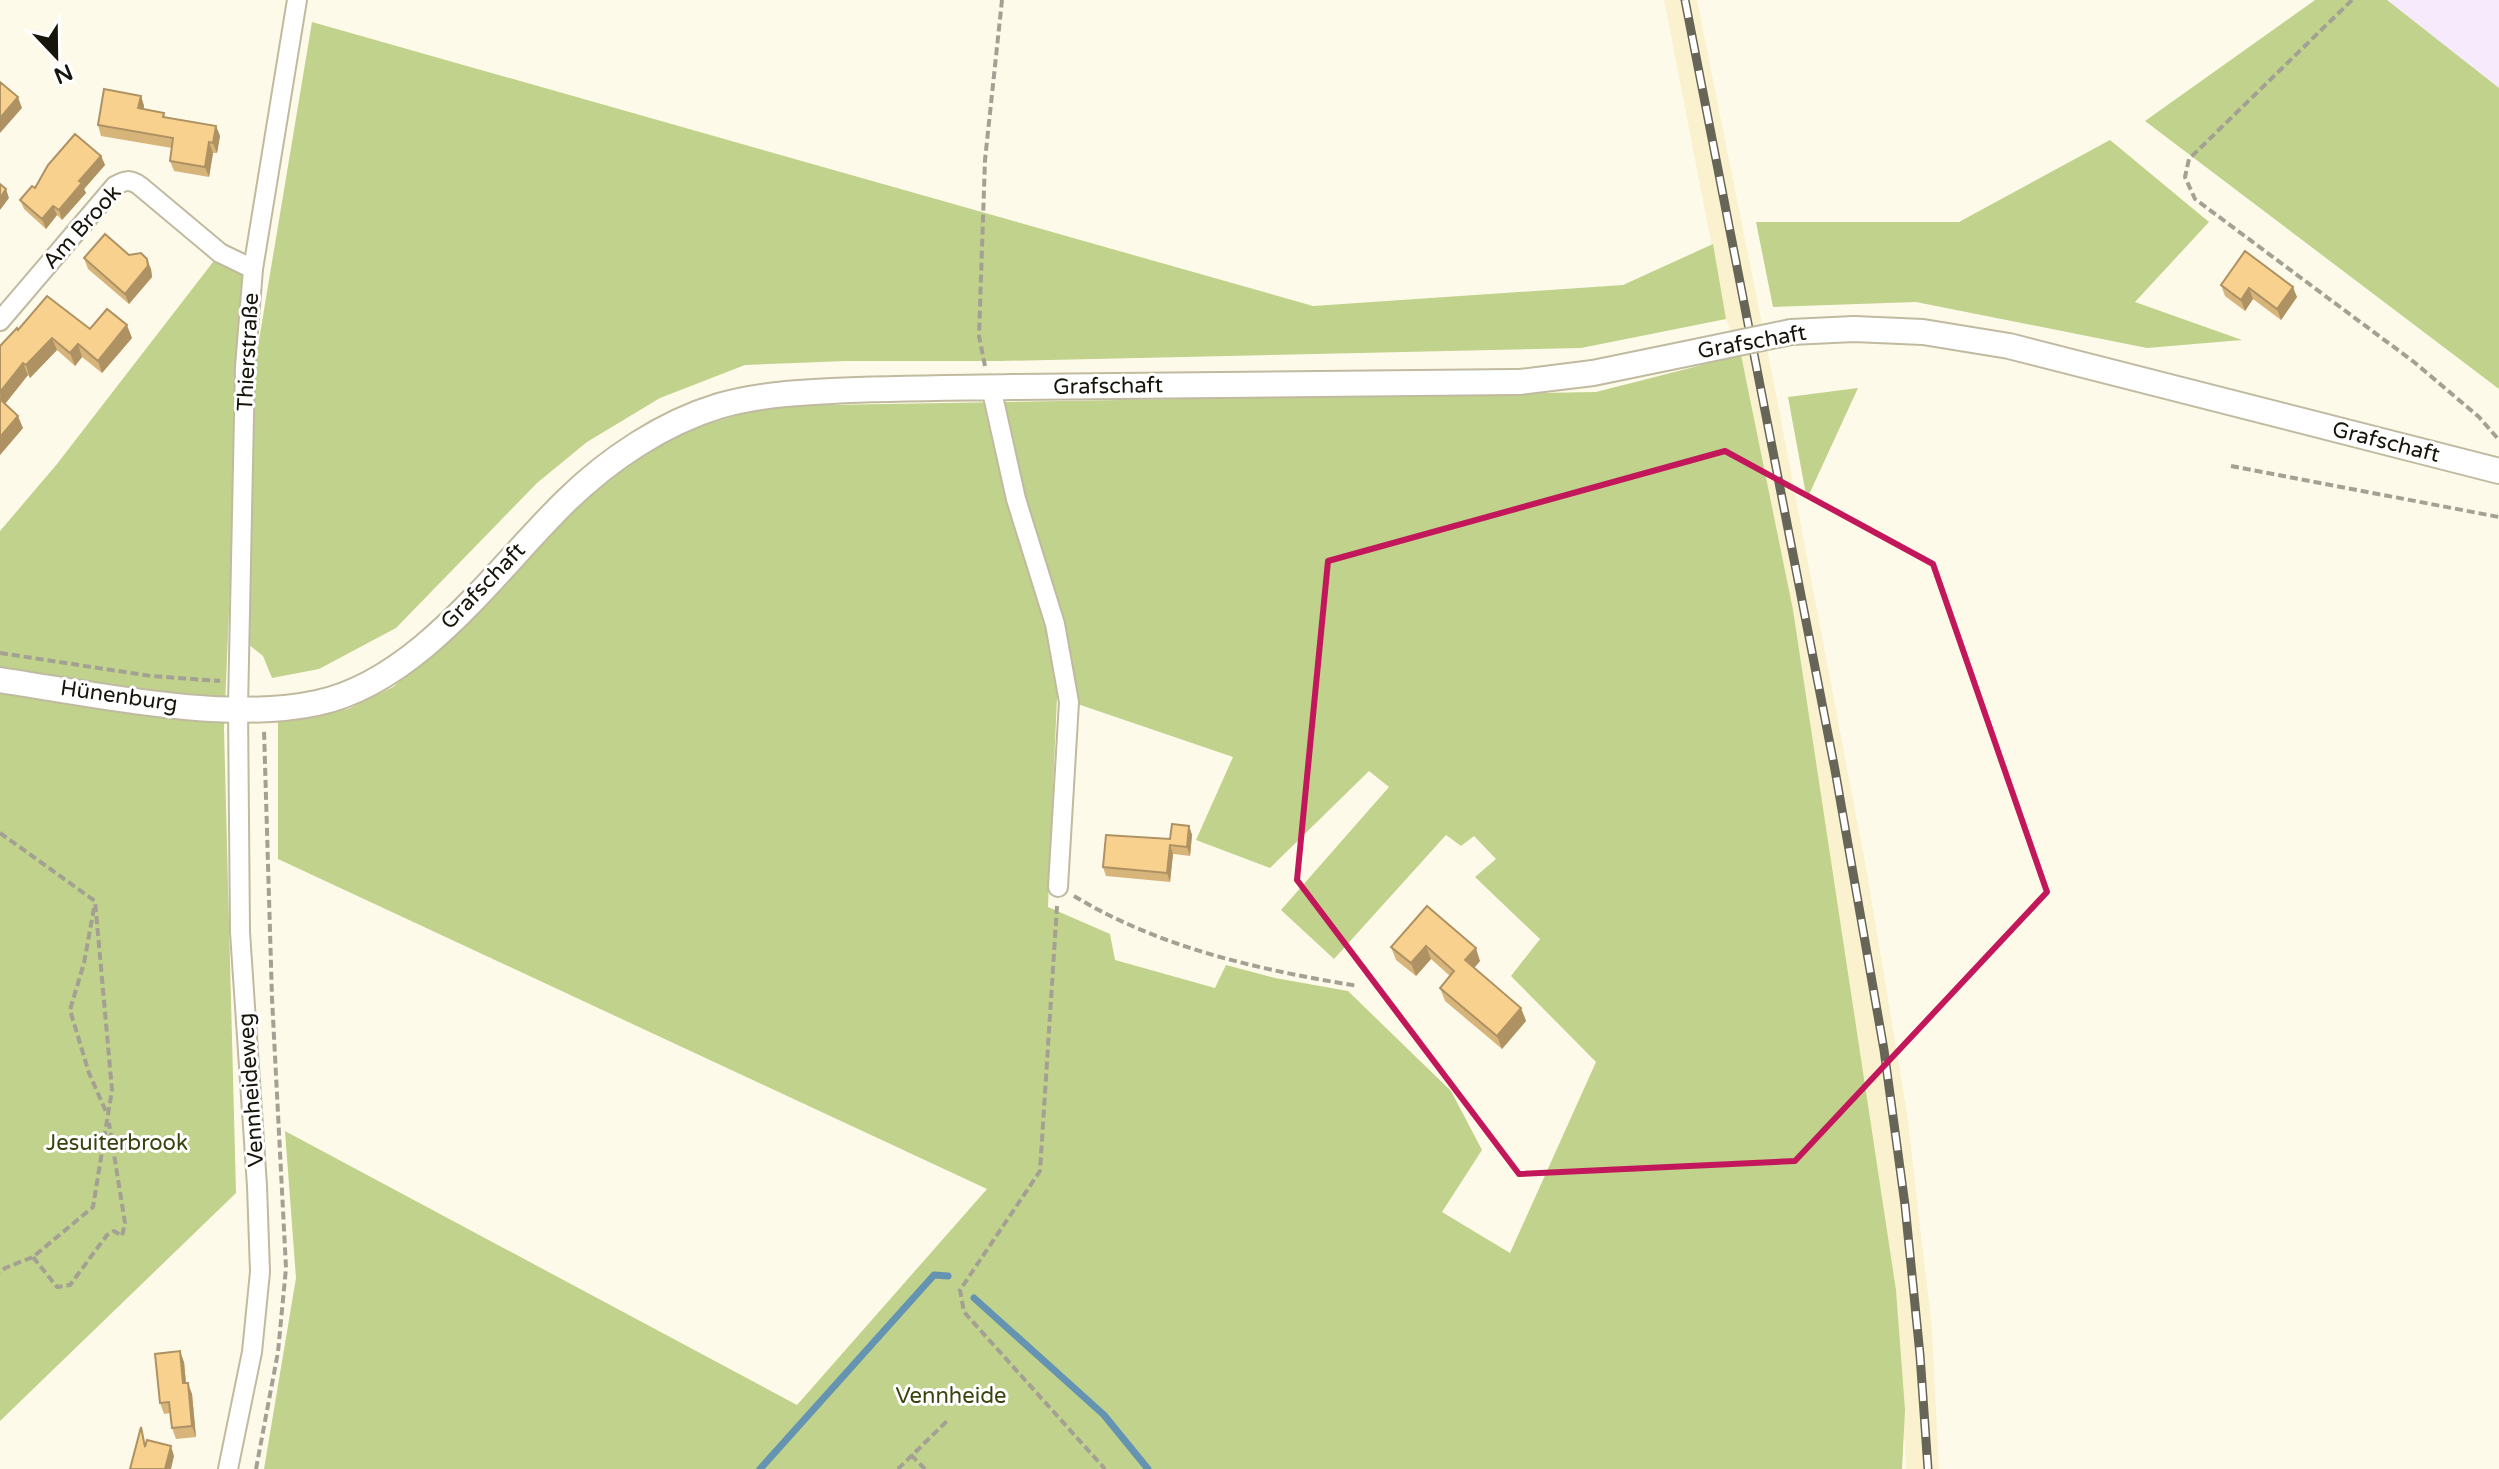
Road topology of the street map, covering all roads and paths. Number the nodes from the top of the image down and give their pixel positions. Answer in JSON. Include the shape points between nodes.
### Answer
{"nodes":[{"id":1,"x":297,"y":0,"type":"edge"},
{"id":2,"x":1002,"y":0,"type":"edge"},
{"id":3,"x":2352,"y":0,"type":"edge"},
{"id":4,"x":253,"y":269,"type":"junction"},
{"id":5,"x":0,"y":321,"type":"edge"},
{"id":6,"x":979,"y":343,"type":"dead end"},
{"id":7,"x":991,"y":387,"type":"junction"},
{"id":8,"x":2499,"y":440,"type":"edge"},
{"id":9,"x":2231,"y":466,"type":"dead end"},
{"id":10,"x":2499,"y":471,"type":"edge"},
{"id":11,"x":2499,"y":517,"type":"edge"},
{"id":12,"x":0,"y":653,"type":"edge"},
{"id":13,"x":0,"y":680,"type":"edge"},
{"id":14,"x":239,"y":682,"type":"junction"},
{"id":15,"x":238,"y":708,"type":"junction"},
{"id":16,"x":263,"y":709,"type":"junction"},
{"id":17,"x":0,"y":833,"type":"edge"},
{"id":18,"x":1058,"y":887,"type":"junction"},
{"id":19,"x":95,"y":901,"type":"junction"},
{"id":20,"x":1358,"y":986,"type":"dead end"},
{"id":21,"x":108,"y":1116,"type":"junction"},
{"id":22,"x":33,"y":1257,"type":"junction"},
{"id":23,"x":0,"y":1273,"type":"edge"},
{"id":24,"x":948,"y":1420,"type":"dead end"},
{"id":25,"x":911,"y":1455,"type":"junction"},
{"id":26,"x":228,"y":1469,"type":"edge"},
{"id":27,"x":256,"y":1469,"type":"edge"},
{"id":28,"x":898,"y":1469,"type":"edge"},
{"id":29,"x":925,"y":1469,"type":"edge"},
{"id":30,"x":1105,"y":1469,"type":"edge"}],
"edges":[{"from":1,"to":4,"type":"street","name":"Thierstraße"},
{"from":2,"to":6,"type":"path","via":[[985,160]]},
{"from":3,"to":8,"type":"path","via":[[2189,159],[2185,177],[2195,199],[2414,362]]},
{"from":4,"to":5,"type":"street","name":"Am Brook","via":[[220,253],[140,186],[123,181]]},
{"from":4,"to":14,"type":"street","name":"Thierstraße","via":[[245,367]]},
{"from":7,"to":10,"type":"street","name":"Grafschaft","bridge":true,"via":[[1520,382],[1593,373],[1791,332],[1923,332],[2009,346]]},
{"from":7,"to":16,"type":"street","name":"Grafschaft","via":[[770,395],[719,406],[676,423],[621,454],[570,497],[423,648],[386,676],[315,704]]},
{"from":7,"to":18,"type":"street","via":[[1016,499],[1055,624],[1069,702]]},
{"from":9,"to":11,"type":"path"},
{"from":12,"to":14,"type":"path","via":[[151,676]]},
{"from":13,"to":15,"type":"street","name":"Hünenburg","via":[[170,705]]},
{"from":14,"to":15,"type":"street","name":"Thierstraße"},
{"from":15,"to":16,"type":"street","name":"Grafschaft"},
{"from":15,"to":26,"type":"street","name":"Vennheideweg","via":[[240,932],[260,1272],[252,1352]]},
{"from":16,"to":27,"type":"path","via":[[286,1268],[278,1352]]},
{"from":17,"to":19,"type":"path"},
{"from":18,"to":20,"type":"path","via":[[1103,914],[1190,949],[1276,973]]},
{"from":18,"to":30,"type":"path","via":[[1040,1171],[960,1290],[964,1312]]},
{"from":19,"to":21,"type":"path","via":[[112,1090]]},
{"from":19,"to":21,"type":"path","via":[[70,1010]]},
{"from":21,"to":22,"type":"path","via":[[93,1207]]},
{"from":21,"to":22,"type":"path","via":[[125,1223],[122,1236],[114,1231],[107,1235],[70,1285],[57,1287]]},
{"from":22,"to":23,"type":"path"},
{"from":24,"to":25,"type":"path"},
{"from":25,"to":28,"type":"path"},
{"from":25,"to":29,"type":"path"}]}
